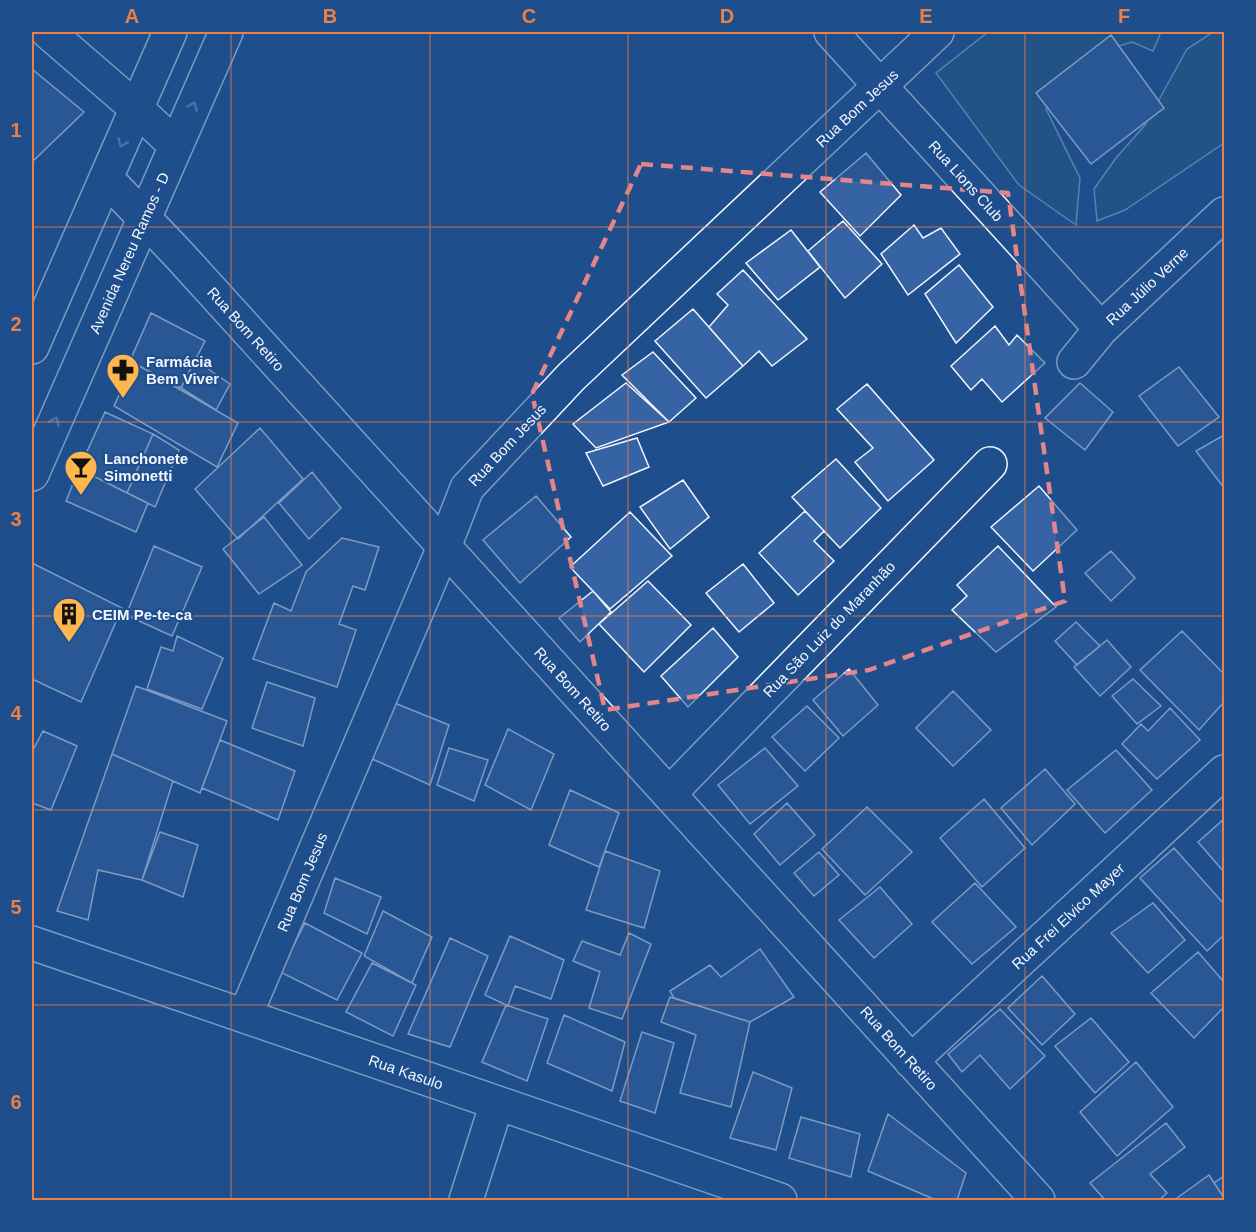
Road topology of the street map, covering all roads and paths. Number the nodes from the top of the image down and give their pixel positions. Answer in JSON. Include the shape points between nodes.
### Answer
{"nodes":[{"id":1,"x":48,"y":32,"type":"edge"},
{"id":2,"x":170,"y":32,"type":"edge"},
{"id":3,"x":226,"y":32,"type":"edge"},
{"id":4,"x":831,"y":32,"type":"edge"},
{"id":5,"x":937,"y":32,"type":"edge"},
{"id":6,"x":880,"y":86,"type":"junction"},
{"id":7,"x":137,"y":109,"type":"junction"},
{"id":8,"x":176,"y":146,"type":"junction"},
{"id":9,"x":106,"y":178,"type":"junction"},
{"id":10,"x":1224,"y":214,"type":"edge"},
{"id":11,"x":144,"y":217,"type":"junction"},
{"id":12,"x":1101,"y":329,"type":"junction"},
{"id":13,"x":32,"y":347,"type":"edge"},
{"id":14,"x":1074,"y":362,"type":"dead end"},
{"id":15,"x":990,"y":464,"type":"dead end"},
{"id":16,"x":32,"y":474,"type":"edge"},
{"id":17,"x":444,"y":547,"type":"junction"},
{"id":18,"x":1224,"y":772,"type":"edge"},
{"id":19,"x":669,"y":794,"type":"junction"},
{"id":20,"x":32,"y":943,"type":"edge"},
{"id":21,"x":244,"y":1016,"type":"junction"},
{"id":22,"x":911,"y":1061,"type":"junction"},
{"id":23,"x":497,"y":1103,"type":"junction"},
{"id":24,"x":466,"y":1200,"type":"edge"},
{"id":25,"x":780,"y":1200,"type":"edge"},
{"id":26,"x":1038,"y":1200,"type":"edge"}],
"edges":[{"from":1,"to":7,"type":"street"},
{"from":2,"to":7,"type":"street"},
{"from":8,"to":3,"type":"street","name":"Avenida Nereu Ramos - D","one_way":true},
{"from":4,"to":6,"type":"street","name":"Rua Lions Club"},
{"from":5,"to":6,"type":"street","name":"Rua Bom Jesus"},
{"from":6,"to":12,"type":"street","name":"Rua Lions Club"},
{"from":6,"to":17,"type":"street","name":"Rua Bom Jesus","via":[[571,377],[467,488]]},
{"from":7,"to":8,"type":"street"},
{"from":7,"to":9,"type":"street","one_way":true},
{"from":8,"to":11,"type":"street","name":"Avenida Nereu Ramos - D"},
{"from":9,"to":11,"type":"street","name":"Rua Bom Retiro"},
{"from":9,"to":13,"type":"street"},
{"from":10,"to":12,"type":"street","name":"Rua Júlio Verne"},
{"from":16,"to":11,"type":"street","name":"Avenida Nereu Ramos - D","one_way":true},
{"from":11,"to":17,"type":"street","name":"Rua Bom Retiro"},
{"from":12,"to":14,"type":"street","name":"Rua Júlio Verne"},
{"from":15,"to":19,"type":"street","name":"Rua São Luiz do Maranhão"},
{"from":17,"to":19,"type":"street","name":"Rua Bom Retiro"},
{"from":17,"to":21,"type":"street","name":"Rua Bom Jesus"},
{"from":18,"to":22,"type":"street","name":"Rua Frei Elvico Mayer"},
{"from":19,"to":22,"type":"street","name":"Rua Bom Retiro"},
{"from":20,"to":21,"type":"street","name":"Rua Kasulo"},
{"from":21,"to":23,"type":"street","name":"Rua Kasulo"},
{"from":22,"to":26,"type":"street","name":"Rua Bom Retiro"},
{"from":23,"to":24,"type":"street"},
{"from":23,"to":25,"type":"street","name":"Rua Kasulo"}]}
